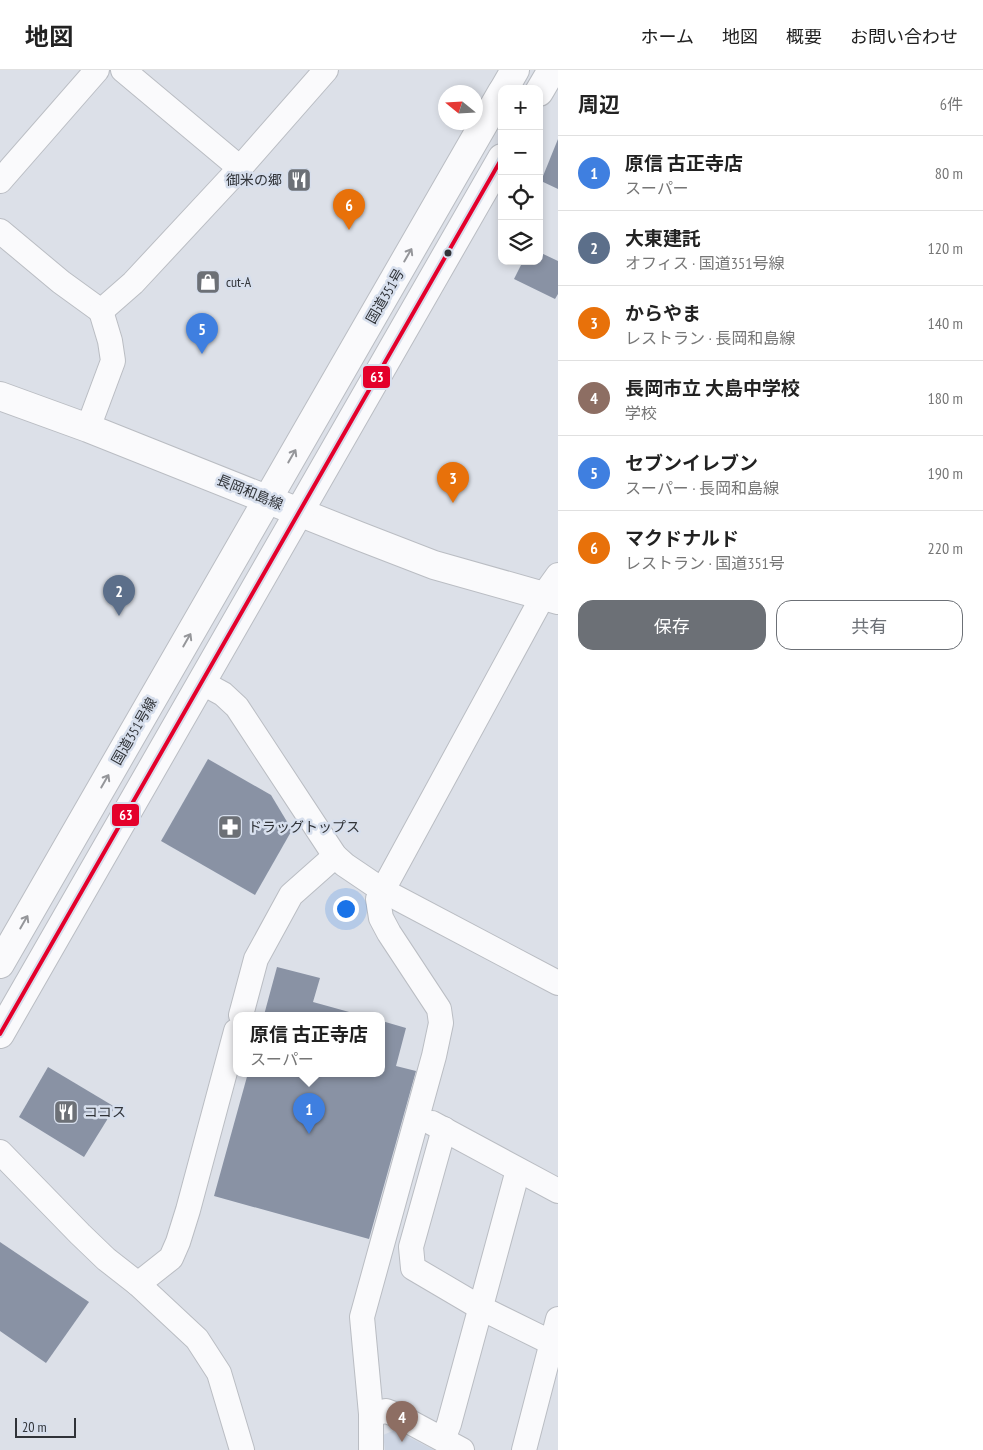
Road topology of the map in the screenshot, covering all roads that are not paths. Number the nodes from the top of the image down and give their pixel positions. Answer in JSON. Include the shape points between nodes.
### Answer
{"nodes":[{"id":1,"x":123,"y":70,"type":"edge"},
{"id":2,"x":326,"y":70,"type":"edge"},
{"id":3,"x":515,"y":70,"type":"edge"},
{"id":4,"x":552,"y":70,"type":"edge"},
{"id":5,"x":93,"y":74,"type":"edge"},
{"id":6,"x":506,"y":85,"type":"edge"},
{"id":7,"x":543,"y":85,"type":"edge"},
{"id":8,"x":498,"y":99,"type":"edge"},
{"id":9,"x":498,"y":165,"type":"edge"},
{"id":10,"x":240,"y":168,"type":"junction"},
{"id":11,"x":0,"y":181,"type":"edge"},
{"id":12,"x":0,"y":231,"type":"edge"},
{"id":13,"x":101,"y":311,"type":"junction"},
{"id":14,"x":0,"y":396,"type":"edge"},
{"id":15,"x":88,"y":428,"type":"junction"},
{"id":16,"x":268,"y":499,"type":"junction"},
{"id":17,"x":298,"y":511,"type":"junction"},
{"id":18,"x":553,"y":590,"type":"edge"},
{"id":19,"x":201,"y":682,"type":"junction"},
{"id":20,"x":335,"y":856,"type":"junction"},
{"id":21,"x":382,"y":890,"type":"junction"},
{"id":22,"x":0,"y":964,"type":"edge"},
{"id":23,"x":558,"y":983,"type":"edge"},
{"id":24,"x":242,"y":1012,"type":"edge"},
{"id":25,"x":0,"y":1034,"type":"edge"},
{"id":26,"x":233,"y":1042,"type":"edge"},
{"id":27,"x":416,"y":1116,"type":"junction"},
{"id":28,"x":444,"y":1129,"type":"junction"},
{"id":29,"x":0,"y":1152,"type":"edge"},
{"id":30,"x":518,"y":1170,"type":"junction"},
{"id":31,"x":558,"y":1191,"type":"edge"},
{"id":32,"x":138,"y":1284,"type":"junction"},
{"id":33,"x":481,"y":1308,"type":"junction"},
{"id":34,"x":558,"y":1319,"type":"edge"},
{"id":35,"x":555,"y":1345,"type":"edge"},
{"id":36,"x":371,"y":1414,"type":"junction"},
{"id":37,"x":453,"y":1444,"type":"edge"},
{"id":38,"x":242,"y":1450,"type":"edge"},
{"id":39,"x":371,"y":1450,"type":"edge"},
{"id":40,"x":524,"y":1450,"type":"edge"}],
"edges":[{"from":1,"to":10,"type":"street"},
{"from":2,"to":10,"type":"street"},
{"from":3,"to":6,"type":"main road"},
{"from":4,"to":7,"type":"main road"},
{"from":5,"to":11,"type":"street"},
{"from":16,"to":8,"type":"main road","name":"国道351号","one_way":true},
{"from":9,"to":17,"type":"main road"},
{"from":10,"to":13,"type":"street","via":[[133,283]]},
{"from":12,"to":13,"type":"street"},
{"from":13,"to":15,"type":"street","via":[[113,361]]},
{"from":14,"to":15,"type":"main road","name":"長岡和島線"},
{"from":15,"to":16,"type":"main road","name":"長岡和島線"},
{"from":16,"to":17,"type":"main road","name":"長岡和島線"},
{"from":22,"to":16,"type":"main road","name":"国道351号線","one_way":true},
{"from":17,"to":18,"type":"main road","name":"長岡和島線","via":[[434,565]]},
{"from":17,"to":19,"type":"main road"},
{"from":18,"to":21,"type":"street"},
{"from":19,"to":20,"type":"street","via":[[223,694],[236,707]]},
{"from":19,"to":25,"type":"main road"},
{"from":20,"to":21,"type":"street"},
{"from":20,"to":24,"type":"street","via":[[291,895],[256,959]]},
{"from":21,"to":23,"type":"street"},
{"from":21,"to":27,"type":"street","via":[[378,899],[381,918],[439,1009],[441,1023],[434,1056]]},
{"from":26,"to":32,"type":"street","via":[[172,1258]]},
{"from":27,"to":28,"type":"street"},
{"from":27,"to":36,"type":"street","via":[[362,1317]]},
{"from":28,"to":30,"type":"street"},
{"from":28,"to":33,"type":"street","via":[[411,1247],[413,1268]]},
{"from":29,"to":32,"type":"street","via":[[106,1259]]},
{"from":30,"to":31,"type":"street"},
{"from":30,"to":33,"type":"street"},
{"from":32,"to":38,"type":"street","via":[[197,1339],[219,1373]]},
{"from":33,"to":35,"type":"street"},
{"from":33,"to":37,"type":"street","via":[[449,1424]]},
{"from":34,"to":35,"type":"street"},
{"from":35,"to":40,"type":"street"},
{"from":36,"to":37,"type":"street","via":[[386,1411],[397,1415]]},
{"from":36,"to":39,"type":"street"}]}
